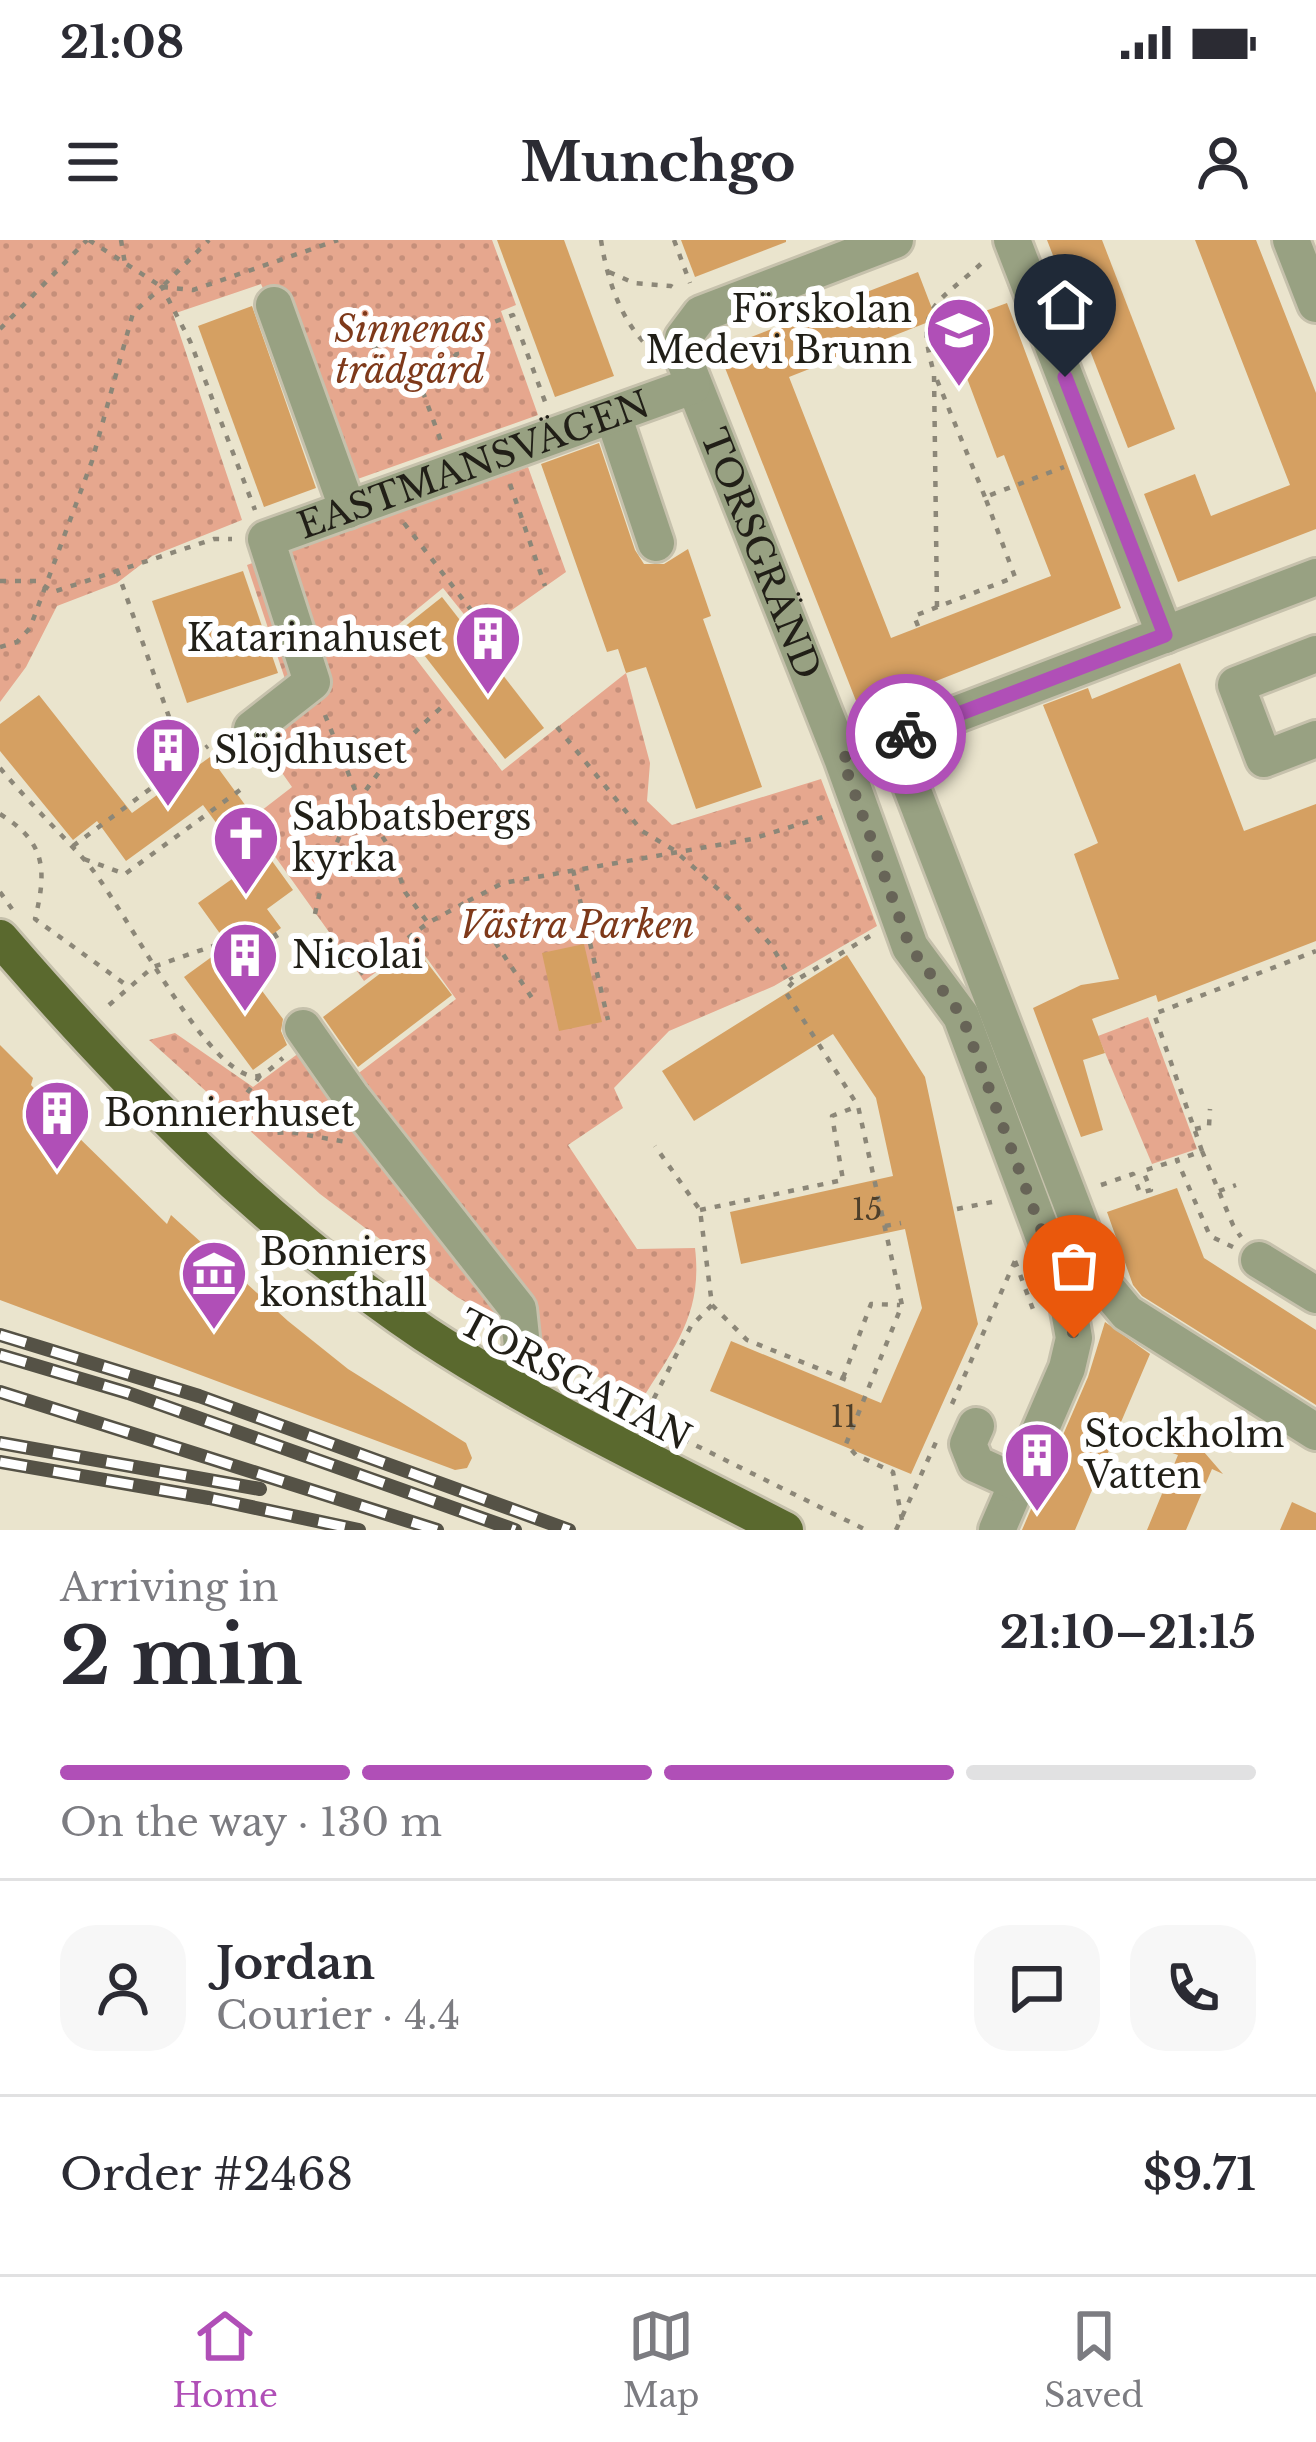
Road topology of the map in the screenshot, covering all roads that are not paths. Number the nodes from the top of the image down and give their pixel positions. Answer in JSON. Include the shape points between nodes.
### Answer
{"nodes":[{"id":1,"x":895,"y":240,"type":"edge"},
{"id":2,"x":1004,"y":245,"type":"edge"},
{"id":3,"x":274,"y":305,"type":"dead end"},
{"id":4,"x":692,"y":386,"type":"junction"},
{"id":5,"x":613,"y":415,"type":"junction"},
{"id":6,"x":348,"y":510,"type":"junction"},
{"id":7,"x":656,"y":543,"type":"dead end"},
{"id":8,"x":1316,"y":578,"type":"edge"},
{"id":9,"x":1165,"y":635,"type":"junction"},
{"id":10,"x":1316,"y":654,"type":"edge"},
{"id":11,"x":252,"y":729,"type":"dead end"},
{"id":12,"x":893,"y":739,"type":"junction"},
{"id":13,"x":1316,"y":739,"type":"edge"},
{"id":14,"x":842,"y":758,"type":"junction"},
{"id":15,"x":8,"y":925,"type":"edge"},
{"id":16,"x":307,"y":1032,"type":"road end"},
{"id":17,"x":1259,"y":1260,"type":"road end"},
{"id":18,"x":1316,"y":1295,"type":"edge"},
{"id":19,"x":507,"y":1384,"type":"junction"},
{"id":20,"x":961,"y":1423,"type":"road end"},
{"id":21,"x":1316,"y":1432,"type":"edge"},
{"id":22,"x":1018,"y":1483,"type":"junction"},
{"id":23,"x":785,"y":1530,"type":"edge"},
{"id":24,"x":997,"y":1530,"type":"edge"}],
"edges":[{"from":1,"to":4,"type":"street","name":"TORSGRÄND","via":[[692,299],[683,338]]},
{"from":2,"to":9,"type":"street"},
{"from":3,"to":6,"type":"street"},
{"from":4,"to":5,"type":"street","name":"EASTMANSVÄGEN"},
{"from":4,"to":14,"type":"street","name":"TORSGRÄND"},
{"from":5,"to":6,"type":"street","name":"EASTMANSVÄGEN"},
{"from":5,"to":7,"type":"street"},
{"from":6,"to":11,"type":"street","name":"EASTMANSVÄGEN","via":[[266,539],[312,682]]},
{"from":8,"to":9,"type":"street"},
{"from":9,"to":12,"type":"street"},
{"from":10,"to":13,"type":"street","via":[[1236,685],[1264,759]]},
{"from":12,"to":14,"type":"street"},
{"from":12,"to":21,"type":"street","via":[[1102,1283],[1127,1313]]},
{"from":14,"to":22,"type":"street","name":"TORSGRÄND","via":[[910,947],[962,1016],[1072,1319],[1067,1368]]},
{"from":15,"to":19,"type":"main road","name":"TORSGATAN","via":[[94,1047],[259,1203],[369,1294]]},
{"from":16,"to":19,"type":"street","via":[[518,1309],[522,1346]]},
{"from":17,"to":18,"type":"street"},
{"from":19,"to":23,"type":"main road","name":"TORSGATAN"},
{"from":20,"to":22,"type":"street","via":[[976,1464]]},
{"from":22,"to":24,"type":"street","name":"TORSGRÄND"}]}
